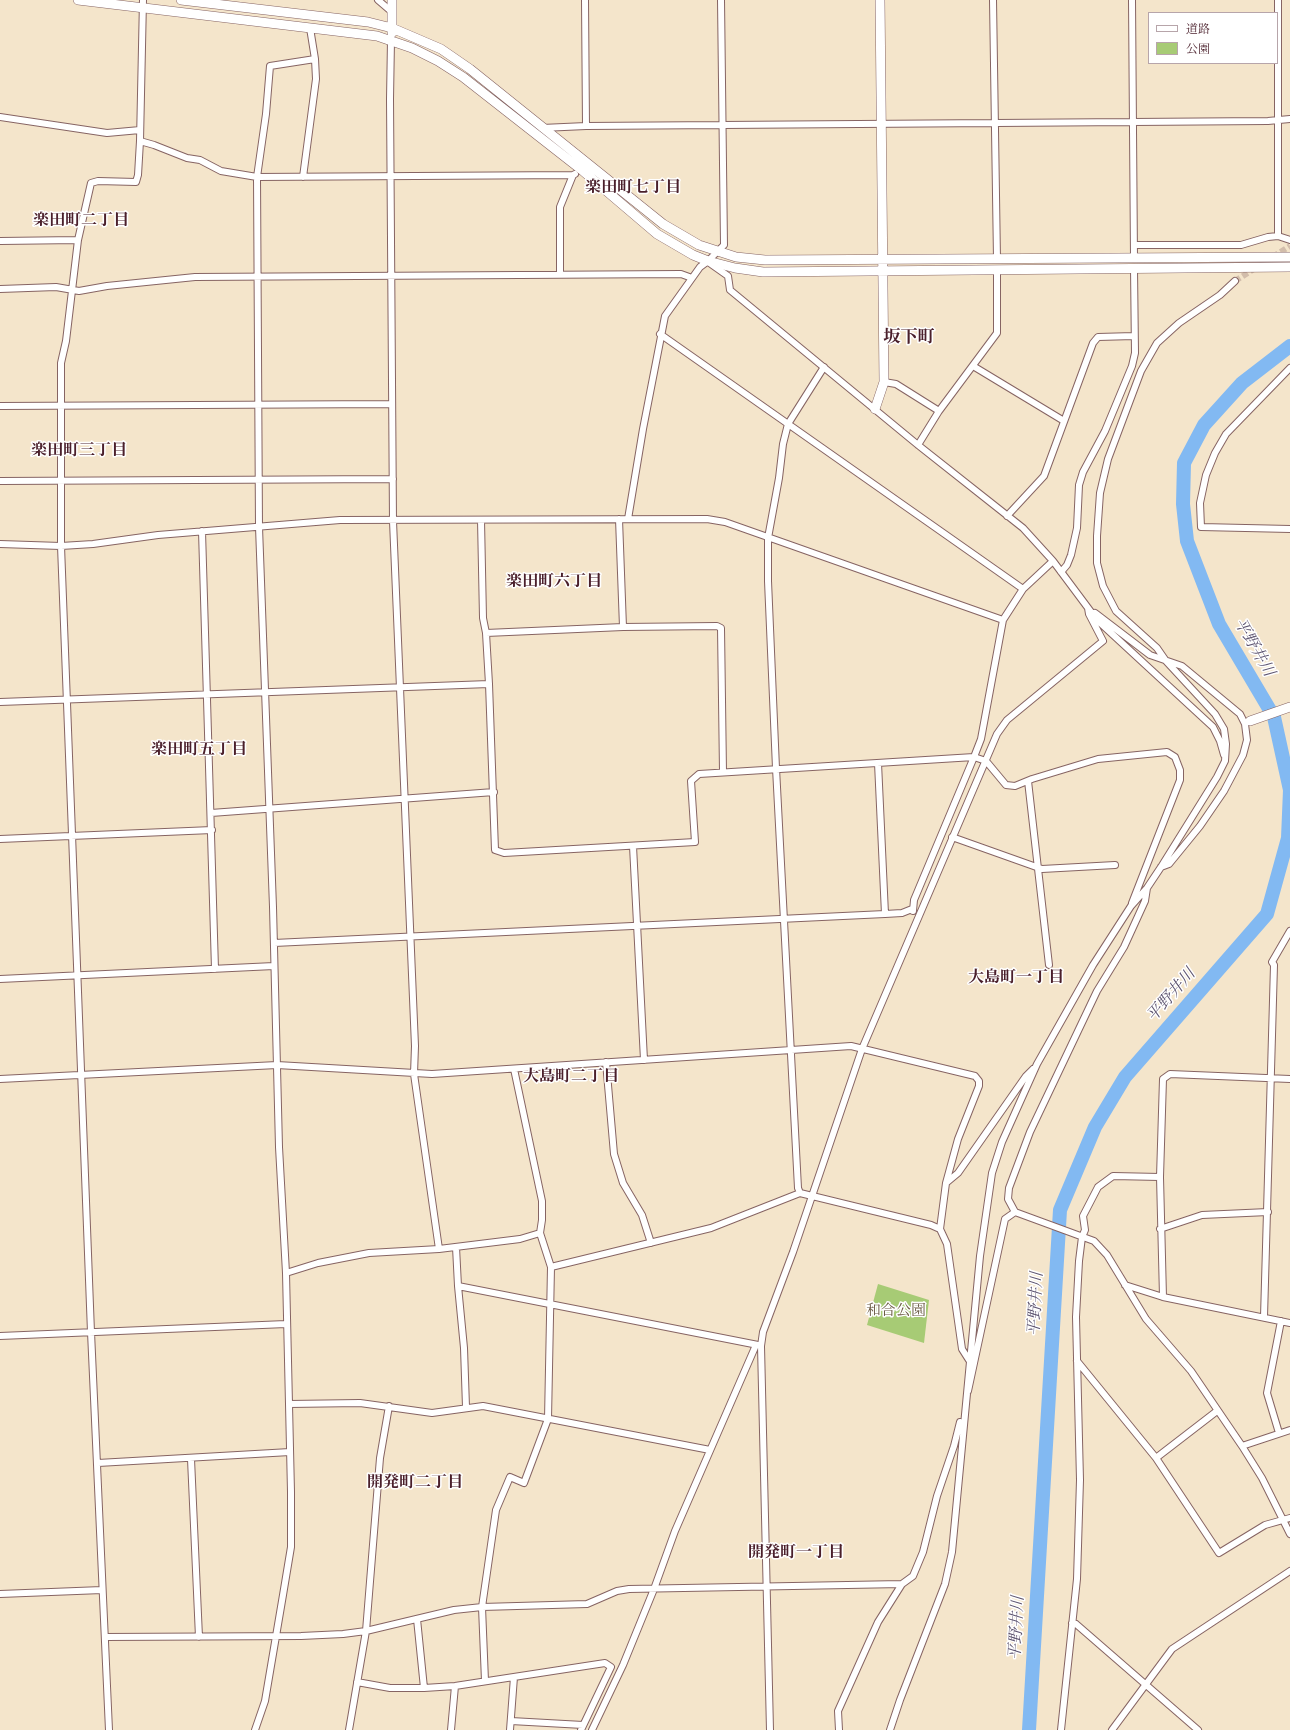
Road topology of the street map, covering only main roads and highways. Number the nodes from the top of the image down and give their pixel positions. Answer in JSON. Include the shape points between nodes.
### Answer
{"nodes":[{"id":1,"x":78,"y":0,"type":"edge"},
{"id":2,"x":181,"y":0,"type":"edge"},
{"id":3,"x":392,"y":0,"type":"edge"},
{"id":4,"x":880,"y":0,"type":"edge"},
{"id":5,"x":143,"y":4,"type":"edge"},
{"id":6,"x":392,"y":28,"type":"junction"},
{"id":7,"x":391,"y":40,"type":"junction"},
{"id":8,"x":1290,"y":257,"type":"edge"},
{"id":9,"x":882,"y":258,"type":"junction"},
{"id":10,"x":1134,"y":263,"type":"junction"},
{"id":11,"x":1290,"y":267,"type":"edge"},
{"id":12,"x":882,"y":270,"type":"junction"},
{"id":13,"x":875,"y":409,"type":"road end"},
{"id":14,"x":1290,"y":707,"type":"edge"},
{"id":15,"x":1248,"y":723,"type":"road end"}],
"edges":[{"from":1,"to":5,"type":"main road"},
{"from":2,"to":6,"type":"main road","via":[[368,22]]},
{"from":3,"to":6,"type":"main road"},
{"from":4,"to":9,"type":"main road"},
{"from":5,"to":7,"type":"main road"},
{"from":6,"to":7,"type":"main road"},
{"from":6,"to":9,"type":"main road","via":[[441,49],[470,69],[663,224],[699,245],[736,257],[765,260]]},
{"from":7,"to":12,"type":"main road","via":[[438,61],[463,77],[657,234],[693,255],[708,262],[763,272]]},
{"from":8,"to":10,"type":"main road"},
{"from":9,"to":10,"type":"main road"},
{"from":9,"to":12,"type":"main road"},
{"from":10,"to":11,"type":"main road"},
{"from":10,"to":12,"type":"main road","via":[[997,269]]},
{"from":12,"to":13,"type":"main road","via":[[884,382]]},
{"from":14,"to":15,"type":"main road"}]}
